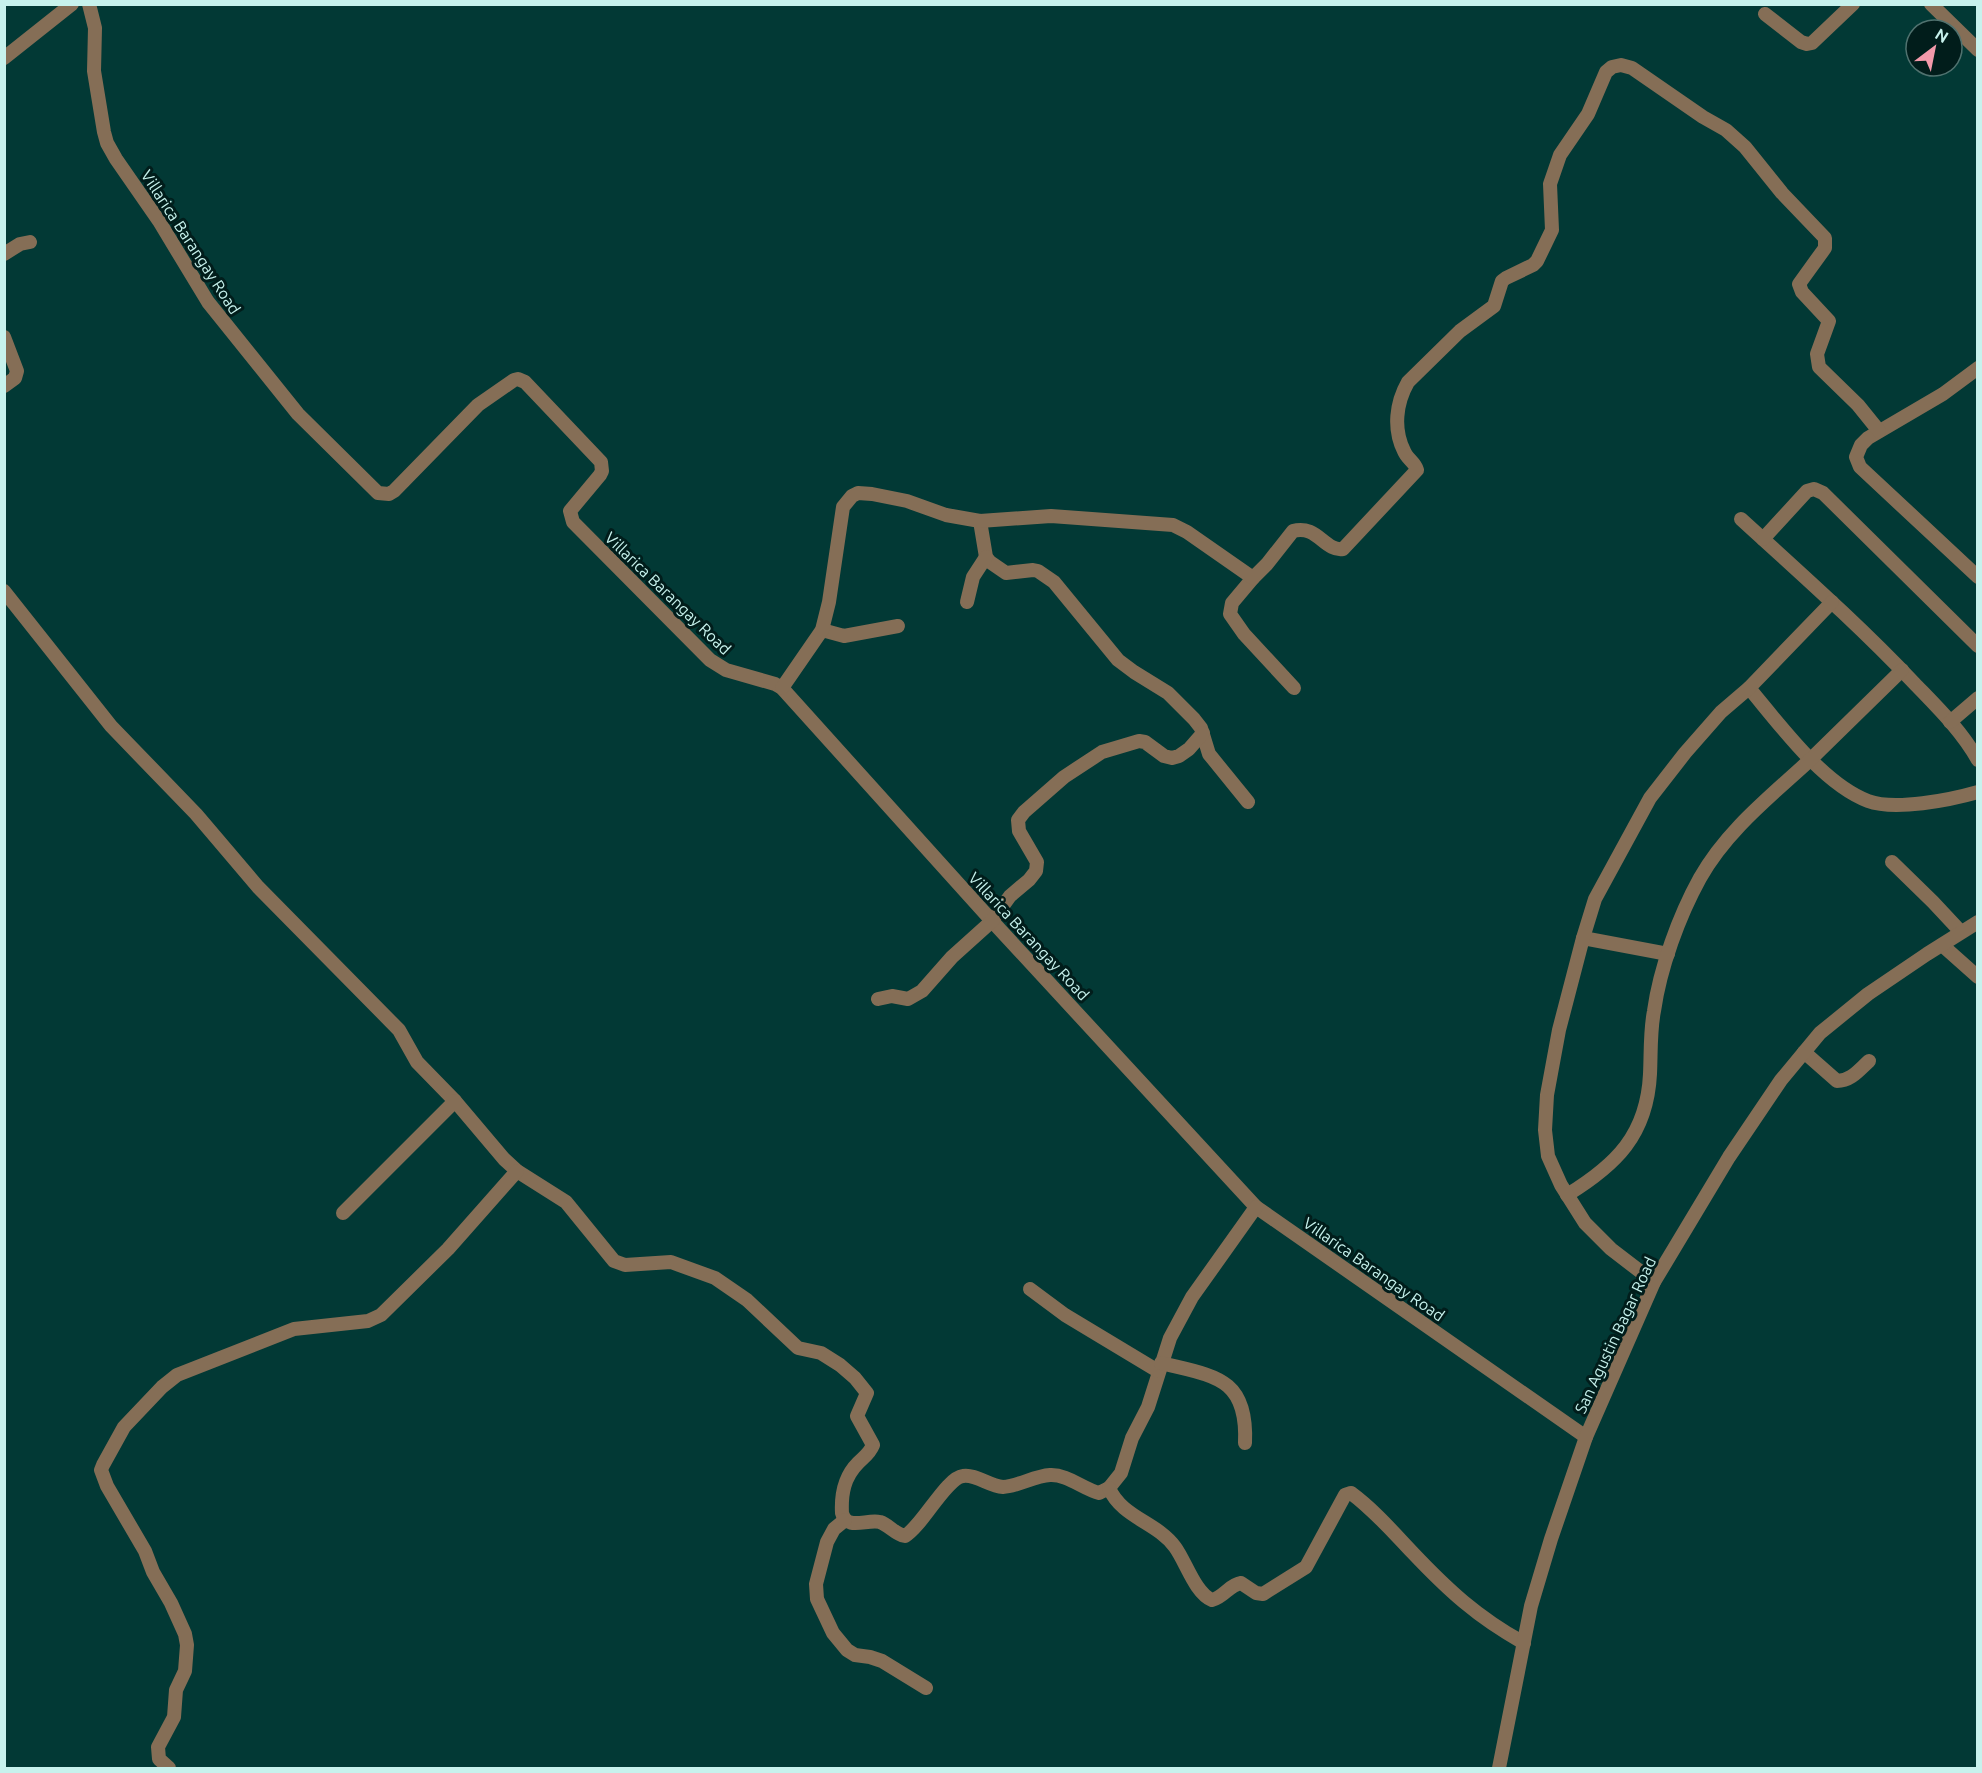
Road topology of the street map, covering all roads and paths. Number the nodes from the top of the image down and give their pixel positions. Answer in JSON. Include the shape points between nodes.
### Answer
{"nodes":[{"id":1,"x":72,"y":4,"type":"edge"},
{"id":2,"x":88,"y":4,"type":"edge"},
{"id":3,"x":1853,"y":4,"type":"edge"},
{"id":4,"x":1931,"y":4,"type":"edge"},
{"id":5,"x":1765,"y":14,"type":"dead end"},
{"id":6,"x":1977,"y":51,"type":"edge"},
{"id":7,"x":4,"y":58,"type":"edge"},
{"id":8,"x":30,"y":242,"type":"dead end"},
{"id":9,"x":4,"y":254,"type":"edge"},
{"id":10,"x":4,"y":337,"type":"edge"},
{"id":11,"x":1977,"y":368,"type":"edge"},
{"id":12,"x":4,"y":386,"type":"edge"},
{"id":13,"x":1879,"y":431,"type":"junction"},
{"id":14,"x":1741,"y":519,"type":"dead end"},
{"id":15,"x":980,"y":521,"type":"junction"},
{"id":16,"x":1763,"y":539,"type":"junction"},
{"id":17,"x":986,"y":557,"type":"junction"},
{"id":18,"x":1977,"y":577,"type":"edge"},
{"id":19,"x":1253,"y":578,"type":"junction"},
{"id":20,"x":4,"y":591,"type":"edge"},
{"id":21,"x":967,"y":602,"type":"dead end"},
{"id":22,"x":1832,"y":602,"type":"junction"},
{"id":23,"x":898,"y":626,"type":"dead end"},
{"id":24,"x":822,"y":630,"type":"junction"},
{"id":25,"x":1977,"y":646,"type":"edge"},
{"id":26,"x":1902,"y":670,"type":"junction"},
{"id":27,"x":782,"y":688,"type":"junction"},
{"id":28,"x":1294,"y":688,"type":"dead end"},
{"id":29,"x":1749,"y":688,"type":"junction"},
{"id":30,"x":1977,"y":698,"type":"edge"},
{"id":31,"x":1950,"y":722,"type":"junction"},
{"id":32,"x":1203,"y":733,"type":"junction"},
{"id":33,"x":1810,"y":760,"type":"junction"},
{"id":34,"x":1977,"y":760,"type":"edge"},
{"id":35,"x":1977,"y":792,"type":"edge"},
{"id":36,"x":1248,"y":802,"type":"dead end"},
{"id":37,"x":1892,"y":862,"type":"dead end"},
{"id":38,"x":992,"y":921,"type":"junction"},
{"id":39,"x":1977,"y":922,"type":"edge"},
{"id":40,"x":1961,"y":932,"type":"junction"},
{"id":41,"x":1583,"y":938,"type":"junction"},
{"id":42,"x":1942,"y":945,"type":"junction"},
{"id":43,"x":1668,"y":954,"type":"junction"},
{"id":44,"x":1977,"y":977,"type":"edge"},
{"id":45,"x":878,"y":999,"type":"dead end"},
{"id":46,"x":1804,"y":1052,"type":"junction"},
{"id":47,"x":1869,"y":1061,"type":"dead end"},
{"id":48,"x":455,"y":1101,"type":"junction"},
{"id":49,"x":517,"y":1171,"type":"junction"},
{"id":50,"x":1567,"y":1195,"type":"junction"},
{"id":51,"x":1256,"y":1207,"type":"junction"},
{"id":52,"x":343,"y":1213,"type":"dead end"},
{"id":53,"x":1654,"y":1282,"type":"junction"},
{"id":54,"x":1030,"y":1289,"type":"dead end"},
{"id":55,"x":1159,"y":1367,"type":"junction"},
{"id":56,"x":1586,"y":1437,"type":"junction"},
{"id":57,"x":1245,"y":1443,"type":"dead end"},
{"id":58,"x":1109,"y":1488,"type":"junction"},
{"id":59,"x":845,"y":1520,"type":"junction"},
{"id":60,"x":1524,"y":1643,"type":"junction"},
{"id":61,"x":926,"y":1688,"type":"dead end"},
{"id":62,"x":169,"y":1768,"type":"edge"},
{"id":63,"x":1499,"y":1768,"type":"edge"}],
"edges":[{"from":1,"to":7,"type":"street"},
{"from":2,"to":27,"type":"street","name":"Villarica Barangay Road","via":[[95,28],[94,71],[107,143],[208,302],[298,414],[352,470],[378,493],[389,494],[478,405],[514,380],[521,380],[601,462],[600,476],[570,511],[573,522],[710,660],[726,670]]},
{"from":3,"to":5,"type":"street","via":[[1807,44]]},
{"from":4,"to":6,"type":"street"},
{"from":8,"to":9,"type":"street"},
{"from":10,"to":12,"type":"street","via":[[17,371],[15,378]]},
{"from":11,"to":13,"type":"street","via":[[1943,394]]},
{"from":13,"to":18,"type":"street","via":[[1861,445],[1857,463]]},
{"from":13,"to":19,"type":"street","via":[[1826,375],[1818,361],[1829,321],[1799,284],[1825,248],[1826,238],[1726,130],[1632,68],[1612,67],[1555,167],[1551,184],[1552,230],[1537,261],[1502,281],[1494,306],[1422,366],[1402,393],[1398,429],[1404,453],[1417,467],[1416,473],[1343,549],[1337,550],[1307,530],[1293,531]]},
{"from":14,"to":16,"type":"street"},
{"from":15,"to":17,"type":"street"},
{"from":15,"to":19,"type":"street","via":[[1051,516],[1173,525]]},
{"from":15,"to":24,"type":"street","via":[[872,494],[852,496],[841,515],[830,602]]},
{"from":16,"to":22,"type":"street"},
{"from":16,"to":25,"type":"street","via":[[1807,491],[1823,493]]},
{"from":17,"to":21,"type":"street","via":[[973,577]]},
{"from":17,"to":32,"type":"street","via":[[1006,573],[1033,570],[1054,582],[1118,660],[1168,693]]},
{"from":19,"to":28,"type":"street","via":[[1232,603],[1232,620]]},
{"from":20,"to":48,"type":"street","via":[[111,726],[196,814],[258,887],[393,1023],[417,1062]]},
{"from":22,"to":26,"type":"street"},
{"from":22,"to":29,"type":"street"},
{"from":23,"to":24,"type":"street","via":[[844,636]]},
{"from":24,"to":27,"type":"street"},
{"from":26,"to":31,"type":"street"},
{"from":26,"to":33,"type":"street"},
{"from":27,"to":38,"type":"street","name":"Villarica Barangay Road"},
{"from":29,"to":33,"type":"street"},
{"from":29,"to":41,"type":"street","via":[[1721,712],[1650,798],[1595,899]]},
{"from":30,"to":31,"type":"street"},
{"from":31,"to":34,"type":"street"},
{"from":32,"to":36,"type":"street","via":[[1209,754]]},
{"from":32,"to":38,"type":"street","via":[[1189,749],[1172,758],[1141,741],[1102,752],[1075,768],[1024,812],[1017,825],[1035,857],[1036,871],[1003,903]]},
{"from":33,"to":35,"type":"street","via":[[1869,802],[1914,804]]},
{"from":33,"to":43,"type":"street","via":[[1763,801],[1727,840],[1683,909]]},
{"from":37,"to":40,"type":"street"},
{"from":38,"to":45,"type":"street","via":[[922,991],[908,999]]},
{"from":38,"to":51,"type":"street","name":"Villarica Barangay Road"},
{"from":39,"to":40,"type":"street","name":"San Agustin Bagar Road"},
{"from":40,"to":42,"type":"street","name":"San Agustin Bagar Road"},
{"from":41,"to":43,"type":"street"},
{"from":41,"to":50,"type":"street","via":[[1547,1095],[1548,1156]]},
{"from":42,"to":44,"type":"street"},
{"from":42,"to":46,"type":"street","name":"San Agustin Bagar Road","via":[[1868,994],[1820,1033]]},
{"from":43,"to":50,"type":"street","via":[[1654,1010],[1650,1083],[1642,1119],[1612,1163]]},
{"from":46,"to":47,"type":"street","via":[[1837,1081],[1846,1080]]},
{"from":46,"to":53,"type":"street","name":"San Agustin Bagar Road","via":[[1729,1157]]},
{"from":48,"to":49,"type":"street"},
{"from":48,"to":52,"type":"street"},
{"from":49,"to":59,"type":"street","via":[[566,1202],[614,1261],[625,1265],[671,1262],[715,1278],[747,1300],[798,1348],[829,1357],[855,1378],[867,1393],[857,1416],[873,1445],[847,1476],[842,1507]]},
{"from":49,"to":62,"type":"street","via":[[448,1249],[381,1316],[368,1321],[294,1329],[211,1360],[162,1387],[124,1427],[101,1470],[145,1551],[187,1645],[174,1717],[158,1747],[159,1759]]},
{"from":50,"to":53,"type":"street","via":[[1585,1223],[1605,1243]]},
{"from":51,"to":55,"type":"street","via":[[1192,1297]]},
{"from":51,"to":56,"type":"street","name":"Villarica Barangay Road"},
{"from":53,"to":56,"type":"street","name":"San Agustin Bagar Road"},
{"from":54,"to":55,"type":"street","via":[[1065,1315]]},
{"from":55,"to":57,"type":"street","via":[[1228,1384],[1240,1401]]},
{"from":55,"to":58,"type":"street","via":[[1124,1467]]},
{"from":56,"to":60,"type":"street","name":"San Agustin Bagar Road","via":[[1551,1539]]},
{"from":58,"to":59,"type":"street","via":[[1099,1493],[1090,1491],[1051,1475],[1003,1487],[962,1476],[950,1483],[905,1536],[881,1523],[853,1524]]},
{"from":58,"to":60,"type":"street","via":[[1124,1509],[1175,1547],[1204,1595],[1212,1600],[1241,1583],[1263,1594],[1298,1574],[1311,1560],[1346,1495],[1352,1493],[1466,1605]]},
{"from":59,"to":61,"type":"street","via":[[827,1542],[816,1584],[817,1599],[832,1633],[855,1655],[882,1661]]},
{"from":60,"to":63,"type":"street","name":"San Agustin Bagar Road"}]}
